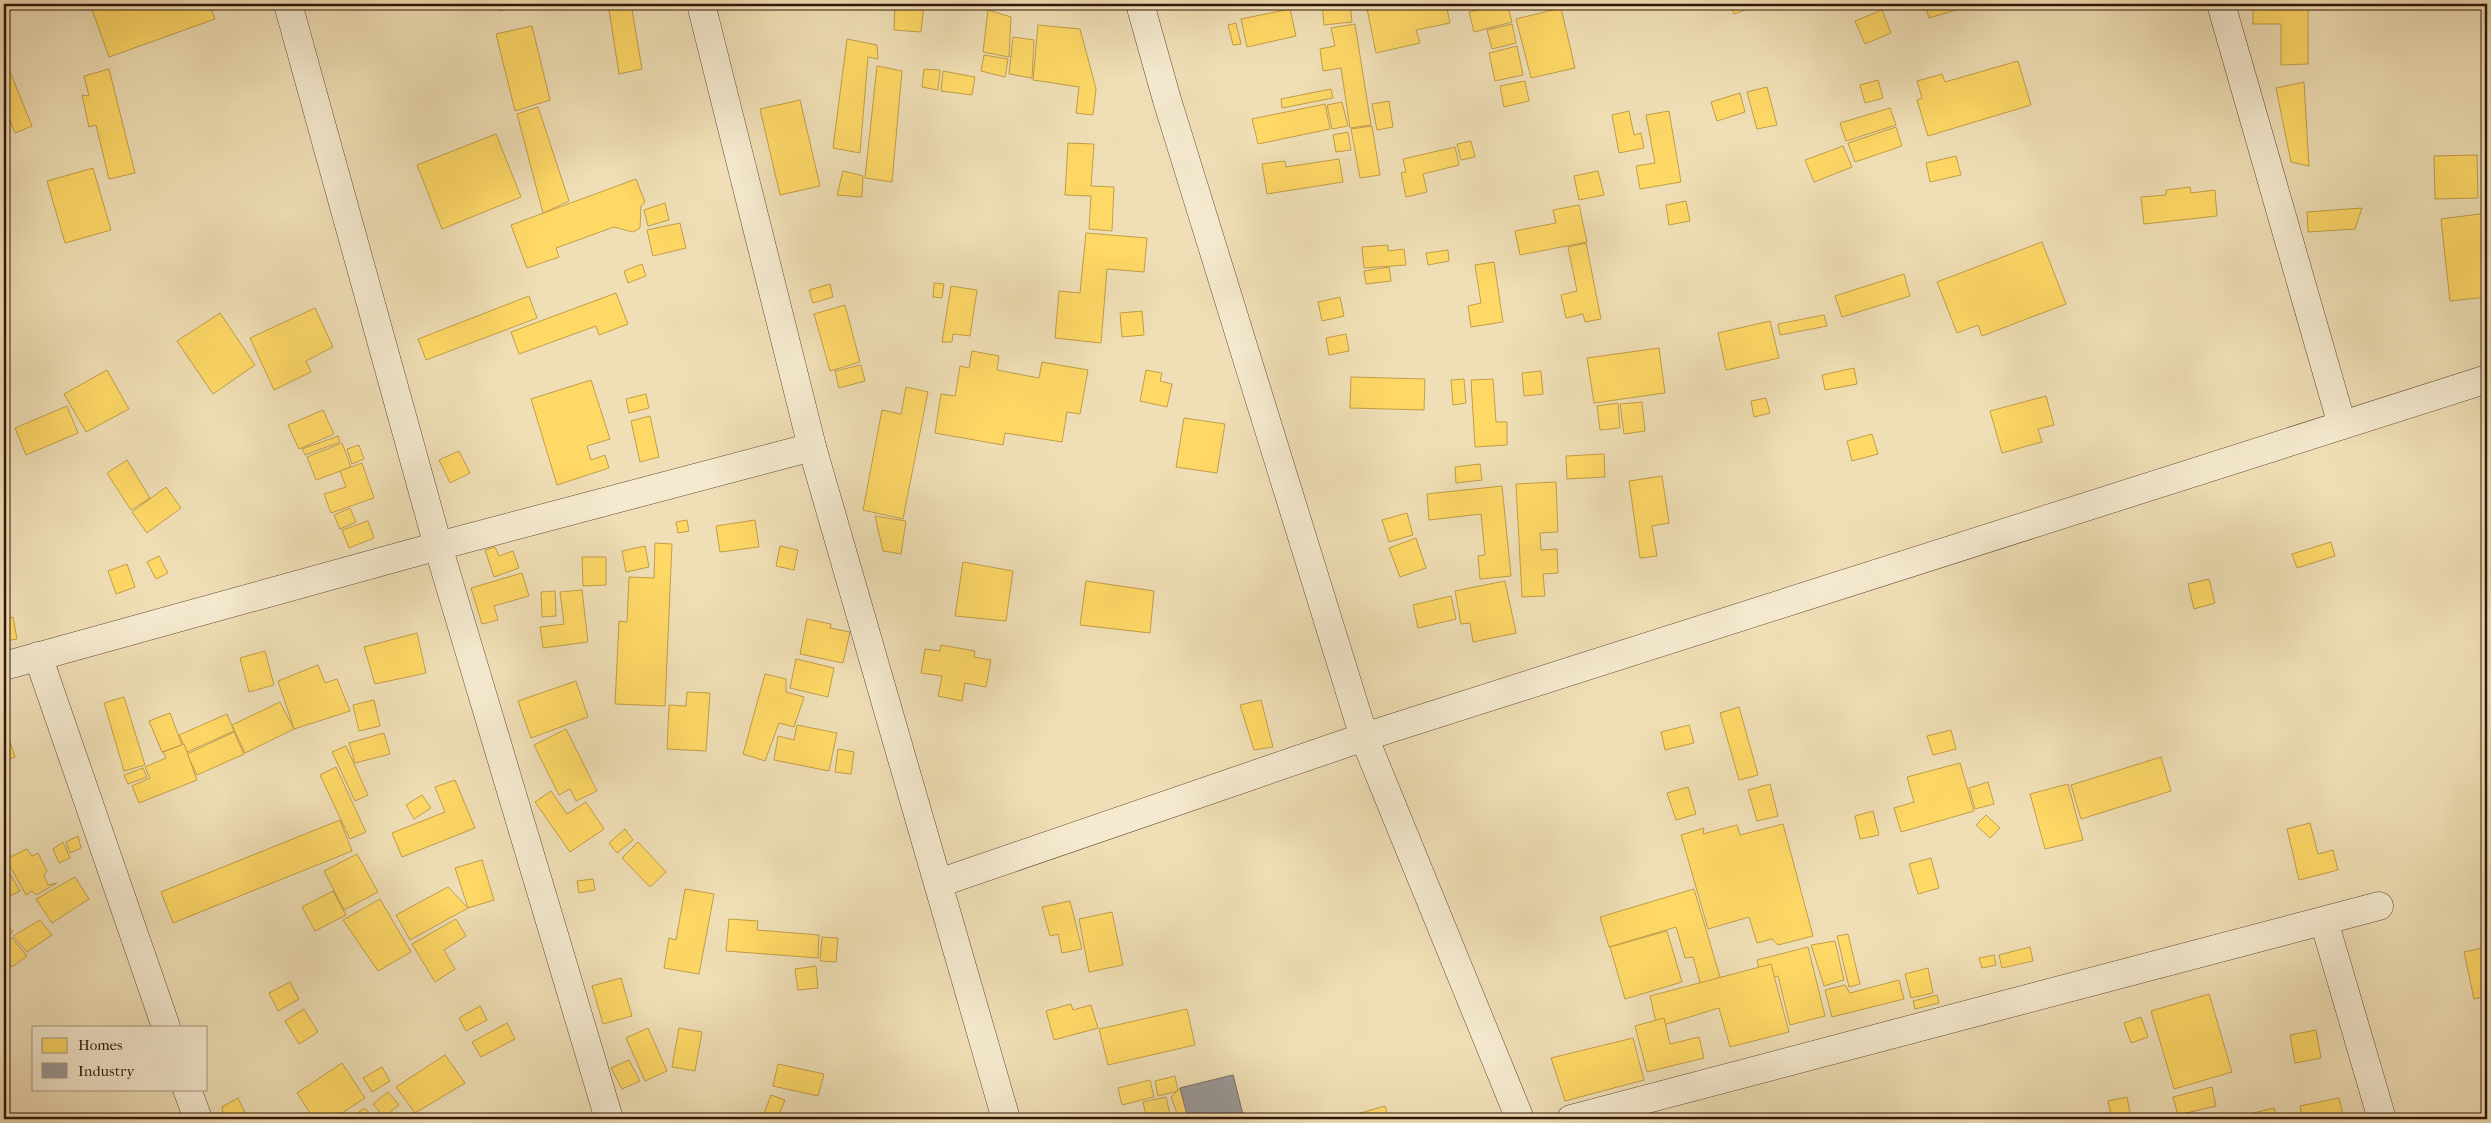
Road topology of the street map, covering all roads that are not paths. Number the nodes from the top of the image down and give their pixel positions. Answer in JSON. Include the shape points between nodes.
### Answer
{"nodes":[{"id":1,"x":288,"y":4,"type":"edge"},
{"id":2,"x":701,"y":4,"type":"edge"},
{"id":3,"x":1140,"y":4,"type":"edge"},
{"id":4,"x":2221,"y":4,"type":"edge"},
{"id":5,"x":2487,"y":379,"type":"edge"},
{"id":6,"x":2342,"y":425,"type":"junction"},
{"id":7,"x":812,"y":447,"type":"junction"},
{"id":8,"x":438,"y":546,"type":"junction"},
{"id":9,"x":38,"y":656,"type":"junction"},
{"id":10,"x":4,"y":666,"type":"edge"},
{"id":11,"x":1364,"y":737,"type":"junction"},
{"id":12,"x":939,"y":883,"type":"junction"},
{"id":13,"x":2379,"y":906,"type":"dead end"},
{"id":14,"x":2324,"y":920,"type":"junction"},
{"id":15,"x":166,"y":1026,"type":"edge"},
{"id":16,"x":187,"y":1090,"type":"edge"},
{"id":17,"x":198,"y":1119,"type":"edge"},
{"id":18,"x":610,"y":1119,"type":"edge"},
{"id":19,"x":1006,"y":1119,"type":"edge"},
{"id":20,"x":1520,"y":1119,"type":"edge"},
{"id":21,"x":1571,"y":1119,"type":"edge"},
{"id":22,"x":2382,"y":1119,"type":"edge"}],
"edges":[{"from":1,"to":8,"type":"street"},
{"from":2,"to":7,"type":"street"},
{"from":3,"to":11,"type":"street"},
{"from":4,"to":6,"type":"street"},
{"from":5,"to":6,"type":"street"},
{"from":6,"to":11,"type":"street"},
{"from":7,"to":8,"type":"street"},
{"from":7,"to":12,"type":"street"},
{"from":8,"to":9,"type":"street"},
{"from":8,"to":18,"type":"street"},
{"from":9,"to":10,"type":"street"},
{"from":9,"to":15,"type":"street"},
{"from":11,"to":12,"type":"street"},
{"from":11,"to":20,"type":"street"},
{"from":12,"to":19,"type":"street"},
{"from":13,"to":14,"type":"street"},
{"from":14,"to":21,"type":"street"},
{"from":14,"to":22,"type":"street"},
{"from":16,"to":17,"type":"street"}]}
